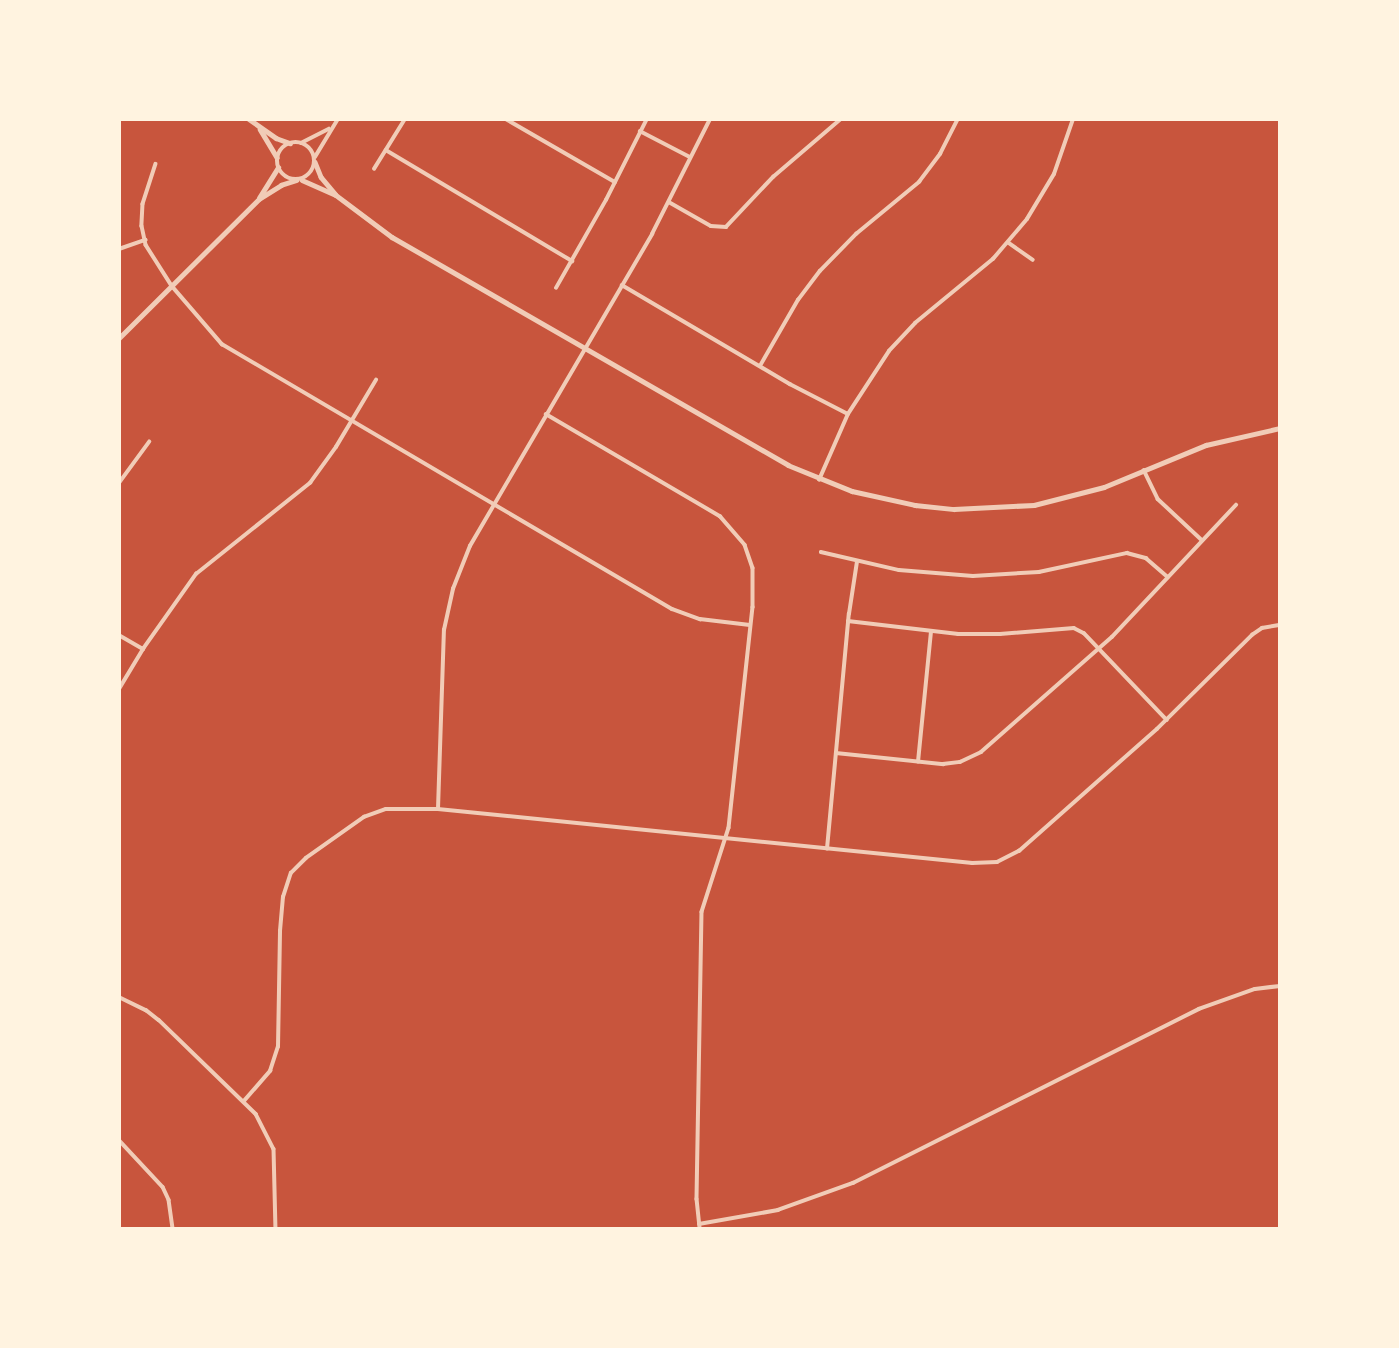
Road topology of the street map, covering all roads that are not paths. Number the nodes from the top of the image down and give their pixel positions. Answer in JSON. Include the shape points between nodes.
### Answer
{"nodes":[{"id":1,"x":249,"y":119,"type":"edge"},
{"id":2,"x":338,"y":119,"type":"edge"},
{"id":3,"x":405,"y":119,"type":"edge"},
{"id":4,"x":506,"y":119,"type":"edge"},
{"id":5,"x":647,"y":119,"type":"edge"},
{"id":6,"x":710,"y":119,"type":"edge"},
{"id":7,"x":841,"y":119,"type":"edge"},
{"id":8,"x":958,"y":119,"type":"edge"},
{"id":9,"x":1073,"y":119,"type":"edge"},
{"id":10,"x":333,"y":125,"type":"junction"},
{"id":11,"x":257,"y":126,"type":"junction"},
{"id":12,"x":640,"y":131,"type":"junction"},
{"id":13,"x":290,"y":143,"type":"junction"},
{"id":14,"x":301,"y":143,"type":"junction"},
{"id":15,"x":386,"y":150,"type":"junction"},
{"id":16,"x":278,"y":157,"type":"junction"},
{"id":17,"x":690,"y":157,"type":"junction"},
{"id":18,"x":315,"y":160,"type":"junction"},
{"id":19,"x":156,"y":164,"type":"dead end"},
{"id":20,"x":278,"y":167,"type":"junction"},
{"id":21,"x":374,"y":169,"type":"dead end"},
{"id":22,"x":298,"y":180,"type":"junction"},
{"id":23,"x":615,"y":182,"type":"junction"},
{"id":24,"x":336,"y":195,"type":"junction"},
{"id":25,"x":259,"y":199,"type":"junction"},
{"id":26,"x":668,"y":202,"type":"junction"},
{"id":27,"x":145,"y":240,"type":"junction"},
{"id":28,"x":1008,"y":242,"type":"junction"},
{"id":29,"x":119,"y":249,"type":"edge"},
{"id":30,"x":1033,"y":260,"type":"dead end"},
{"id":31,"x":572,"y":261,"type":"junction"},
{"id":32,"x":622,"y":285,"type":"junction"},
{"id":33,"x":172,"y":286,"type":"junction"},
{"id":34,"x":556,"y":288,"type":"dead end"},
{"id":35,"x":119,"y":338,"type":"edge"},
{"id":36,"x":585,"y":348,"type":"junction"},
{"id":37,"x":760,"y":366,"type":"junction"},
{"id":38,"x":376,"y":380,"type":"dead end"},
{"id":39,"x":546,"y":414,"type":"junction"},
{"id":40,"x":848,"y":414,"type":"junction"},
{"id":41,"x":351,"y":422,"type":"junction"},
{"id":42,"x":1280,"y":428,"type":"edge"},
{"id":43,"x":149,"y":442,"type":"dead end"},
{"id":44,"x":1144,"y":470,"type":"junction"},
{"id":45,"x":819,"y":480,"type":"junction"},
{"id":46,"x":119,"y":484,"type":"edge"},
{"id":47,"x":494,"y":505,"type":"junction"},
{"id":48,"x":1236,"y":505,"type":"dead end"},
{"id":49,"x":1202,"y":540,"type":"junction"},
{"id":50,"x":821,"y":552,"type":"dead end"},
{"id":51,"x":857,"y":562,"type":"junction"},
{"id":52,"x":1168,"y":577,"type":"junction"},
{"id":53,"x":848,"y":621,"type":"junction"},
{"id":54,"x":750,"y":625,"type":"junction"},
{"id":55,"x":1279,"y":625,"type":"edge"},
{"id":56,"x":931,"y":632,"type":"junction"},
{"id":57,"x":119,"y":635,"type":"edge"},
{"id":58,"x":1099,"y":648,"type":"junction"},
{"id":59,"x":143,"y":649,"type":"junction"},
{"id":60,"x":119,"y":689,"type":"edge"},
{"id":61,"x":1167,"y":720,"type":"junction"},
{"id":62,"x":836,"y":752,"type":"junction"},
{"id":63,"x":918,"y":762,"type":"junction"},
{"id":64,"x":438,"y":809,"type":"junction"},
{"id":65,"x":726,"y":839,"type":"junction"},
{"id":66,"x":827,"y":849,"type":"junction"},
{"id":67,"x":1280,"y":986,"type":"edge"},
{"id":68,"x":119,"y":998,"type":"edge"},
{"id":69,"x":244,"y":1101,"type":"junction"},
{"id":70,"x":119,"y":1140,"type":"edge"},
{"id":71,"x":700,"y":1226,"type":"edge"},
{"id":72,"x":173,"y":1229,"type":"edge"},
{"id":73,"x":276,"y":1229,"type":"edge"}],
"edges":[{"from":1,"to":11,"type":"street"},
{"from":2,"to":10,"type":"street"},
{"from":3,"to":15,"type":"street"},
{"from":4,"to":23,"type":"street"},
{"from":5,"to":12,"type":"street"},
{"from":6,"to":17,"type":"street"},
{"from":7,"to":26,"type":"street","via":[[773,177],[726,227],[711,226]]},
{"from":8,"to":37,"type":"street","via":[[919,182],[820,271]]},
{"from":9,"to":28,"type":"street","via":[[1049,184]]},
{"from":10,"to":14,"type":"street"},
{"from":10,"to":18,"type":"street"},
{"from":11,"to":13,"type":"street"},
{"from":11,"to":16,"type":"street"},
{"from":12,"to":17,"type":"street"},
{"from":12,"to":23,"type":"street"},
{"from":13,"to":14,"type":"street"},
{"from":13,"to":16,"type":"street"},
{"from":14,"to":18,"type":"street"},
{"from":15,"to":21,"type":"street"},
{"from":15,"to":31,"type":"street"},
{"from":16,"to":20,"type":"street"},
{"from":17,"to":26,"type":"street"},
{"from":18,"to":22,"type":"street","via":[[309,175]]},
{"from":18,"to":24,"type":"street","via":[[321,177]]},
{"from":19,"to":27,"type":"street","via":[[143,204]]},
{"from":20,"to":22,"type":"street","via":[[283,175]]},
{"from":20,"to":25,"type":"street"},
{"from":22,"to":24,"type":"street","via":[[313,182]]},
{"from":22,"to":25,"type":"street"},
{"from":23,"to":31,"type":"street"},
{"from":24,"to":36,"type":"street","via":[[392,237]]},
{"from":25,"to":33,"type":"street"},
{"from":26,"to":32,"type":"street"},
{"from":27,"to":29,"type":"street"},
{"from":27,"to":33,"type":"street"},
{"from":28,"to":30,"type":"street"},
{"from":28,"to":40,"type":"street","via":[[902,336]]},
{"from":31,"to":34,"type":"street"},
{"from":32,"to":36,"type":"street"},
{"from":32,"to":37,"type":"street"},
{"from":33,"to":35,"type":"street"},
{"from":33,"to":41,"type":"street","via":[[222,344]]},
{"from":36,"to":39,"type":"street"},
{"from":36,"to":45,"type":"street"},
{"from":37,"to":40,"type":"street"},
{"from":38,"to":41,"type":"street"},
{"from":39,"to":47,"type":"street"},
{"from":39,"to":54,"type":"street","via":[[730,525],[745,545],[752,568],[755,586]]},
{"from":40,"to":45,"type":"street"},
{"from":41,"to":47,"type":"street"},
{"from":41,"to":59,"type":"street","via":[[310,484],[196,574]]},
{"from":42,"to":44,"type":"street","via":[[1206,445]]},
{"from":43,"to":46,"type":"street"},
{"from":44,"to":45,"type":"street","via":[[1071,498],[984,509],[894,501]]},
{"from":44,"to":49,"type":"street","via":[[1158,499]]},
{"from":47,"to":54,"type":"street","via":[[672,609],[699,619]]},
{"from":47,"to":64,"type":"street","via":[[470,547],[444,630]]},
{"from":48,"to":49,"type":"street"},
{"from":49,"to":52,"type":"street"},
{"from":50,"to":51,"type":"street"},
{"from":51,"to":52,"type":"street","via":[[918,573],[990,576],[1056,569],[1127,552],[1146,558]]},
{"from":51,"to":53,"type":"street"},
{"from":52,"to":58,"type":"street"},
{"from":53,"to":56,"type":"street"},
{"from":53,"to":62,"type":"street"},
{"from":54,"to":65,"type":"street"},
{"from":55,"to":61,"type":"street","via":[[1252,635]]},
{"from":56,"to":58,"type":"street","via":[[1000,634],[1069,627],[1084,633]]},
{"from":56,"to":63,"type":"street"},
{"from":57,"to":59,"type":"street"},
{"from":58,"to":61,"type":"street"},
{"from":58,"to":63,"type":"street","via":[[981,752],[952,763]]},
{"from":59,"to":60,"type":"street"},
{"from":61,"to":66,"type":"street","via":[[1019,851],[1004,859],[980,864]]},
{"from":62,"to":63,"type":"street"},
{"from":62,"to":66,"type":"street"},
{"from":64,"to":65,"type":"street"},
{"from":64,"to":69,"type":"street","via":[[386,809],[364,817],[291,873],[283,897],[276,1057]]},
{"from":65,"to":66,"type":"street"},
{"from":65,"to":71,"type":"street","via":[[702,912]]},
{"from":67,"to":71,"type":"street","via":[[1255,989],[1199,1009],[853,1183],[778,1210]]},
{"from":68,"to":69,"type":"street","via":[[139,1005],[159,1020]]},
{"from":69,"to":73,"type":"street","via":[[274,1149]]},
{"from":70,"to":72,"type":"street","via":[[163,1186]]}]}
